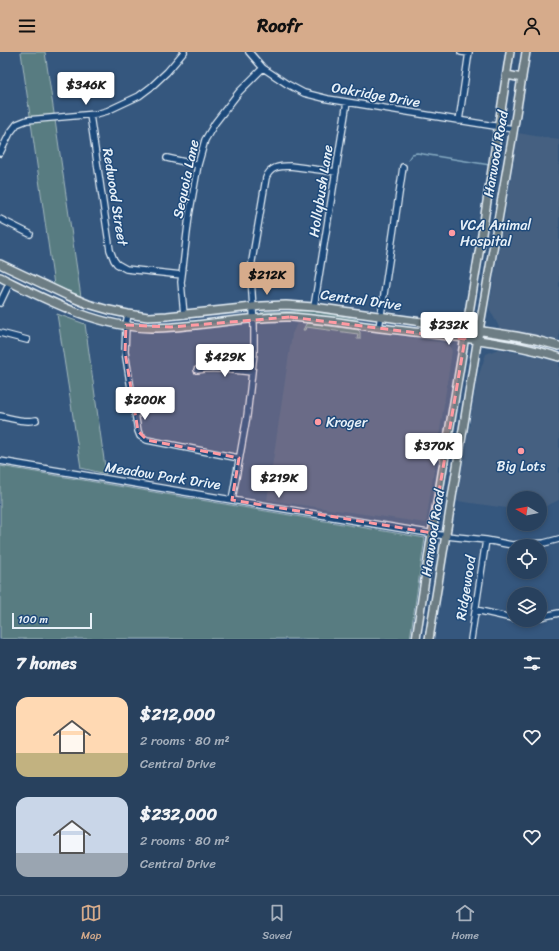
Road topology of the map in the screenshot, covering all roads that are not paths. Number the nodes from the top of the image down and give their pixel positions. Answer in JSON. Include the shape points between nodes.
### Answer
{"nodes":[{"id":1,"x":184,"y":52,"type":"edge"},
{"id":2,"x":249,"y":52,"type":"edge"},
{"id":3,"x":461,"y":52,"type":"edge"},
{"id":4,"x":510,"y":52,"type":"edge"},
{"id":5,"x":526,"y":52,"type":"edge"},
{"id":6,"x":469,"y":53,"type":"edge"},
{"id":7,"x":263,"y":68,"type":"junction"},
{"id":8,"x":507,"y":75,"type":"junction"},
{"id":9,"x":522,"y":78,"type":"junction"},
{"id":10,"x":348,"y":102,"type":"junction"},
{"id":11,"x":90,"y":115,"type":"junction"},
{"id":12,"x":459,"y":121,"type":"junction"},
{"id":13,"x":498,"y":127,"type":"junction"},
{"id":14,"x":513,"y":129,"type":"junction"},
{"id":15,"x":0,"y":136,"type":"edge"},
{"id":16,"x":7,"y":139,"type":"junction"},
{"id":17,"x":0,"y":152,"type":"edge"},
{"id":18,"x":167,"y":158,"type":"dead end"},
{"id":19,"x":198,"y":165,"type":"junction"},
{"id":20,"x":403,"y":167,"type":"dead end"},
{"id":21,"x":336,"y":172,"type":"junction"},
{"id":22,"x":0,"y":219,"type":"edge"},
{"id":23,"x":484,"y":224,"type":"junction"},
{"id":24,"x":497,"y":226,"type":"junction"},
{"id":25,"x":30,"y":234,"type":"dead end"},
{"id":26,"x":0,"y":264,"type":"edge"},
{"id":27,"x":182,"y":275,"type":"junction"},
{"id":28,"x":0,"y":277,"type":"edge"},
{"id":29,"x":10,"y":282,"type":"junction"},
{"id":30,"x":0,"y":303,"type":"edge"},
{"id":31,"x":253,"y":307,"type":"junction"},
{"id":32,"x":314,"y":307,"type":"junction"},
{"id":33,"x":128,"y":314,"type":"junction"},
{"id":34,"x":184,"y":315,"type":"junction"},
{"id":35,"x":381,"y":316,"type":"junction"},
{"id":36,"x":254,"y":319,"type":"junction"},
{"id":37,"x":126,"y":325,"type":"junction"},
{"id":38,"x":379,"y":328,"type":"junction"},
{"id":39,"x":467,"y":328,"type":"junction"},
{"id":40,"x":479,"y":330,"type":"junction"},
{"id":41,"x":0,"y":333,"type":"edge"},
{"id":42,"x":465,"y":339,"type":"junction"},
{"id":43,"x":27,"y":340,"type":"dead end"},
{"id":44,"x":477,"y":340,"type":"junction"},
{"id":45,"x":559,"y":346,"type":"edge"},
{"id":46,"x":559,"y":357,"type":"edge"},
{"id":47,"x":197,"y":370,"type":"dead end"},
{"id":48,"x":252,"y":372,"type":"junction"},
{"id":49,"x":0,"y":416,"type":"edge"},
{"id":50,"x":36,"y":420,"type":"dead end"},
{"id":51,"x":448,"y":440,"type":"junction"},
{"id":52,"x":461,"y":441,"type":"junction"},
{"id":53,"x":239,"y":458,"type":"junction"},
{"id":54,"x":0,"y":461,"type":"edge"},
{"id":55,"x":232,"y":500,"type":"junction"},
{"id":56,"x":432,"y":533,"type":"junction"},
{"id":57,"x":446,"y":536,"type":"junction"},
{"id":58,"x":559,"y":539,"type":"edge"},
{"id":59,"x":486,"y":540,"type":"junction"},
{"id":60,"x":476,"y":610,"type":"junction"},
{"id":61,"x":559,"y":613,"type":"edge"},
{"id":62,"x":547,"y":616,"type":"edge"},
{"id":63,"x":507,"y":617,"type":"edge"},
{"id":64,"x":416,"y":639,"type":"edge"},
{"id":65,"x":430,"y":639,"type":"edge"},
{"id":66,"x":470,"y":639,"type":"edge"}],
"edges":[{"from":1,"to":11,"type":"street","via":[[147,91],[107,111]]},
{"from":2,"to":7,"type":"street","name":"Oakridge Drive"},
{"from":3,"to":6,"type":"street"},
{"from":4,"to":8,"type":"main road","name":"Harwood Road"},
{"from":5,"to":9,"type":"main road","name":"Harwood Road"},
{"from":6,"to":12,"type":"street"},
{"from":7,"to":10,"type":"street","name":"Oakridge Drive","via":[[304,93]]},
{"from":7,"to":19,"type":"street","name":"Sequoia Lane","via":[[239,92],[208,133]]},
{"from":8,"to":9,"type":"main road"},
{"from":8,"to":13,"type":"main road","name":"Harwood Road"},
{"from":9,"to":14,"type":"main road","name":"Harwood Road"},
{"from":10,"to":12,"type":"street","name":"Oakridge Drive"},
{"from":10,"to":21,"type":"street","name":"Hollybush Lane"},
{"from":11,"to":16,"type":"street","via":[[27,120],[16,124]]},
{"from":11,"to":27,"type":"street","name":"Redwood Street","via":[[110,250],[114,260],[121,267],[131,271]]},
{"from":12,"to":13,"type":"street","name":"Oakridge Drive"},
{"from":13,"to":14,"type":"street","name":"Oakridge Drive"},
{"from":13,"to":23,"type":"main road","name":"Harwood Road"},
{"from":14,"to":24,"type":"main road","name":"Harwood Road"},
{"from":15,"to":16,"type":"street"},
{"from":16,"to":17,"type":"street"},
{"from":18,"to":19,"type":"street"},
{"from":19,"to":27,"type":"street","name":"Sequoia Lane"},
{"from":20,"to":35,"type":"street"},
{"from":21,"to":31,"type":"street","via":[[282,166],[271,170],[267,175],[252,261]]},
{"from":21,"to":32,"type":"street","name":"Hollybush Lane"},
{"from":22,"to":25,"type":"street"},
{"from":23,"to":24,"type":"main road"},
{"from":23,"to":39,"type":"main road","name":"Harwood Road"},
{"from":24,"to":40,"type":"main road","name":"Harwood Road"},
{"from":26,"to":33,"type":"main road","name":"Central Drive","via":[[88,304]]},
{"from":27,"to":34,"type":"street","name":"Sequoia Lane"},
{"from":28,"to":29,"type":"main road","name":"Central Drive"},
{"from":29,"to":30,"type":"street"},
{"from":29,"to":37,"type":"main road","name":"Central Drive","via":[[71,311]]},
{"from":31,"to":32,"type":"main road","name":"Central Drive"},
{"from":31,"to":34,"type":"main road","name":"Central Drive"},
{"from":31,"to":36,"type":"street"},
{"from":32,"to":35,"type":"main road","name":"Central Drive"},
{"from":33,"to":34,"type":"main road","name":"Central Drive","via":[[148,317]]},
{"from":33,"to":37,"type":"street"},
{"from":35,"to":38,"type":"street"},
{"from":35,"to":39,"type":"main road","name":"Central Drive"},
{"from":36,"to":37,"type":"main road","name":"Central Drive","via":[[171,327]]},
{"from":36,"to":38,"type":"main road","name":"Central Drive","via":[[309,318]]},
{"from":36,"to":48,"type":"street"},
{"from":37,"to":53,"type":"street","via":[[126,352],[140,436],[147,440]]},
{"from":38,"to":42,"type":"main road","name":"Central Drive"},
{"from":39,"to":40,"type":"main road","name":"Central Drive"},
{"from":39,"to":42,"type":"main road","name":"Harwood Road"},
{"from":40,"to":44,"type":"main road","name":"Harwood Road"},
{"from":40,"to":45,"type":"main road","name":"Central Drive"},
{"from":41,"to":43,"type":"street"},
{"from":42,"to":44,"type":"main road","name":"Central Drive"},
{"from":42,"to":51,"type":"main road","name":"Harwood Road"},
{"from":44,"to":46,"type":"main road","name":"Central Drive"},
{"from":44,"to":52,"type":"main road","name":"Harwood Road"},
{"from":47,"to":48,"type":"street","via":[[205,368]]},
{"from":48,"to":53,"type":"street"},
{"from":49,"to":50,"type":"street"},
{"from":51,"to":52,"type":"main road"},
{"from":51,"to":56,"type":"main road","name":"Harwood Road"},
{"from":52,"to":57,"type":"main road","name":"Harwood Road"},
{"from":53,"to":55,"type":"street"},
{"from":54,"to":55,"type":"street","name":"Meadow Park Drive"},
{"from":55,"to":56,"type":"street","name":"Meadow Park Drive"},
{"from":56,"to":57,"type":"street","name":"Meadow Park Drive"},
{"from":56,"to":64,"type":"main road","name":"Harwood Road"},
{"from":57,"to":59,"type":"street","name":"Meadow Park Drive"},
{"from":57,"to":65,"type":"main road","name":"Harwood Road"},
{"from":58,"to":59,"type":"street","name":"Meadow Park Drive","via":[[544,543],[512,545]]},
{"from":59,"to":60,"type":"street","name":"Ridgewood"},
{"from":60,"to":63,"type":"street"},
{"from":60,"to":66,"type":"street","name":"Ridgewood"},
{"from":61,"to":62,"type":"street"}]}
